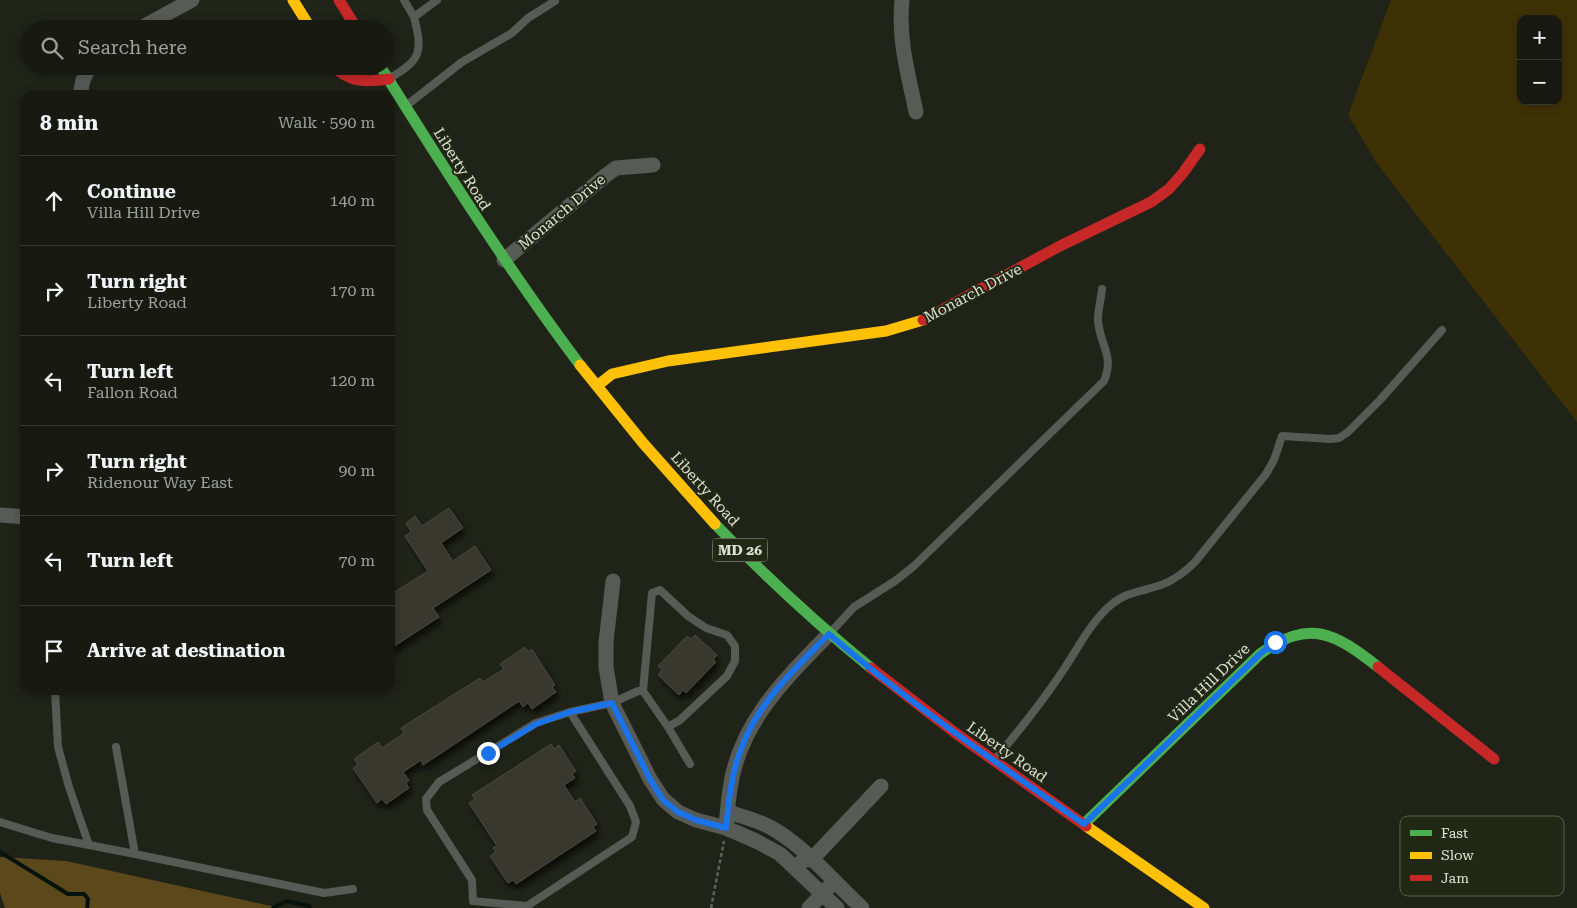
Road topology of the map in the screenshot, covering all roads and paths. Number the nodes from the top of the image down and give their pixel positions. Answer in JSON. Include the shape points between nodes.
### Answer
{"nodes":[{"id":1,"x":192,"y":0,"type":"edge"},
{"id":2,"x":293,"y":0,"type":"edge"},
{"id":3,"x":339,"y":0,"type":"edge"},
{"id":4,"x":404,"y":0,"type":"edge"},
{"id":5,"x":437,"y":0,"type":"edge"},
{"id":6,"x":902,"y":0,"type":"edge"},
{"id":7,"x":555,"y":1,"type":"edge"},
{"id":8,"x":414,"y":17,"type":"junction"},
{"id":9,"x":156,"y":20,"type":"edge"},
{"id":10,"x":305,"y":20,"type":"edge"},
{"id":11,"x":351,"y":20,"type":"edge"},
{"id":12,"x":86,"y":75,"type":"edge"},
{"id":13,"x":343,"y":75,"type":"edge"},
{"id":14,"x":386,"y":75,"type":"edge"},
{"id":15,"x":389,"y":80,"type":"junction"},
{"id":16,"x":81,"y":90,"type":"edge"},
{"id":17,"x":405,"y":106,"type":"junction"},
{"id":18,"x":916,"y":112,"type":"dead end"},
{"id":19,"x":1200,"y":149,"type":"dead end"},
{"id":20,"x":653,"y":165,"type":"dead end"},
{"id":21,"x":504,"y":260,"type":"junction"},
{"id":22,"x":1102,"y":289,"type":"dead end"},
{"id":23,"x":1442,"y":330,"type":"dead end"},
{"id":24,"x":597,"y":386,"type":"junction"},
{"id":25,"x":0,"y":515,"type":"edge"},
{"id":26,"x":20,"y":517,"type":"edge"},
{"id":27,"x":613,"y":581,"type":"dead end"},
{"id":28,"x":829,"y":634,"type":"junction"},
{"id":29,"x":643,"y":691,"type":"junction"},
{"id":30,"x":54,"y":695,"type":"edge"},
{"id":31,"x":612,"y":703,"type":"junction"},
{"id":32,"x":570,"y":712,"type":"junction"},
{"id":33,"x":668,"y":727,"type":"junction"},
{"id":34,"x":116,"y":747,"type":"dead end"},
{"id":35,"x":1494,"y":759,"type":"dead end"},
{"id":36,"x":994,"y":761,"type":"junction"},
{"id":37,"x":690,"y":764,"type":"dead end"},
{"id":38,"x":881,"y":786,"type":"dead end"},
{"id":39,"x":728,"y":812,"type":"junction"},
{"id":40,"x":0,"y":822,"type":"edge"},
{"id":41,"x":1084,"y":824,"type":"junction"},
{"id":42,"x":726,"y":828,"type":"junction"},
{"id":43,"x":88,"y":845,"type":"junction"},
{"id":44,"x":135,"y":854,"type":"junction"},
{"id":45,"x":812,"y":859,"type":"junction"},
{"id":46,"x":791,"y":864,"type":"junction"},
{"id":47,"x":834,"y":882,"type":"junction"},
{"id":48,"x":353,"y":889,"type":"dead end"},
{"id":49,"x":823,"y":894,"type":"junction"},
{"id":50,"x":712,"y":908,"type":"edge"},
{"id":51,"x":809,"y":908,"type":"edge"},
{"id":52,"x":838,"y":908,"type":"edge"},
{"id":53,"x":862,"y":908,"type":"edge"},
{"id":54,"x":1204,"y":908,"type":"edge"}],
"edges":[{"from":1,"to":9,"type":"street"},
{"from":2,"to":10,"type":"street"},
{"from":3,"to":11,"type":"street"},
{"from":4,"to":8,"type":"lane"},
{"from":5,"to":8,"type":"lane"},
{"from":6,"to":18,"type":"street","via":[[902,51]]},
{"from":7,"to":17,"type":"lane","via":[[462,62]]},
{"from":8,"to":15,"type":"lane","via":[[420,38],[419,50],[408,68]]},
{"from":12,"to":16,"type":"street"},
{"from":13,"to":15,"type":"street","via":[[358,81]]},
{"from":14,"to":15,"type":"street","name":"Liberty Road","number":"MD 26"},
{"from":15,"to":17,"type":"street","name":"Liberty Road","number":"MD 26"},
{"from":17,"to":21,"type":"street","name":"Liberty Road","number":"MD 26"},
{"from":19,"to":24,"type":"street","name":"Monarch Drive","via":[[1169,189],[1151,202],[1060,246],[918,323],[886,331],[668,361],[612,374]]},
{"from":20,"to":21,"type":"street","name":"Monarch Drive","via":[[616,168]]},
{"from":21,"to":24,"type":"street","name":"Liberty Road","number":"MD 26"},
{"from":22,"to":28,"type":"lane","via":[[1098,320],[1109,360],[1104,381],[914,566],[854,606]]},
{"from":23,"to":36,"type":"lane","via":[[1344,435],[1331,439],[1282,436],[1266,474],[1195,562],[1170,581],[1136,591],[1111,604]]},
{"from":24,"to":28,"type":"street","name":"Liberty Road","number":"MD 26","via":[[711,519]]},
{"from":25,"to":26,"type":"street"},
{"from":27,"to":31,"type":"street","via":[[606,642]]},
{"from":28,"to":36,"type":"street","name":"Liberty Road","number":"MD 26"},
{"from":28,"to":39,"type":"street","via":[[781,683],[761,710],[741,748],[730,788]]},
{"from":29,"to":31,"type":"lane"},
{"from":29,"to":33,"type":"lane"},
{"from":29,"to":33,"type":"lane","via":[[652,593],[660,590],[688,616],[706,628],[727,635],[735,646],[735,660],[728,676]]},
{"from":30,"to":43,"type":"lane","via":[[58,747]]},
{"from":31,"to":32,"type":"lane"},
{"from":31,"to":42,"type":"street","via":[[663,800],[696,820]]},
{"from":32,"to":32,"type":"lane","via":[[630,806],[636,822],[632,837],[527,906],[473,901],[472,880],[426,810],[426,799],[439,782],[520,733]]},
{"from":33,"to":37,"type":"lane"},
{"from":34,"to":44,"type":"lane"},
{"from":35,"to":41,"type":"street","name":"Villa Hill Drive","via":[[1351,646],[1325,634],[1306,633],[1275,642],[1260,654]]},
{"from":36,"to":41,"type":"street","name":"Liberty Road","number":"MD 26"},
{"from":38,"to":45,"type":"street"},
{"from":39,"to":42,"type":"street"},
{"from":39,"to":45,"type":"street","via":[[775,830]]},
{"from":40,"to":43,"type":"lane"},
{"from":41,"to":54,"type":"street","name":"Liberty Road","number":"MD 26"},
{"from":42,"to":46,"type":"street","via":[[756,840]]},
{"from":42,"to":50,"type":"path"},
{"from":43,"to":44,"type":"lane"},
{"from":44,"to":48,"type":"lane","via":[[324,894]]},
{"from":45,"to":46,"type":"street"},
{"from":45,"to":47,"type":"street"},
{"from":46,"to":49,"type":"street"},
{"from":47,"to":49,"type":"street"},
{"from":47,"to":53,"type":"street"},
{"from":49,"to":51,"type":"street"},
{"from":49,"to":52,"type":"street"}]}
